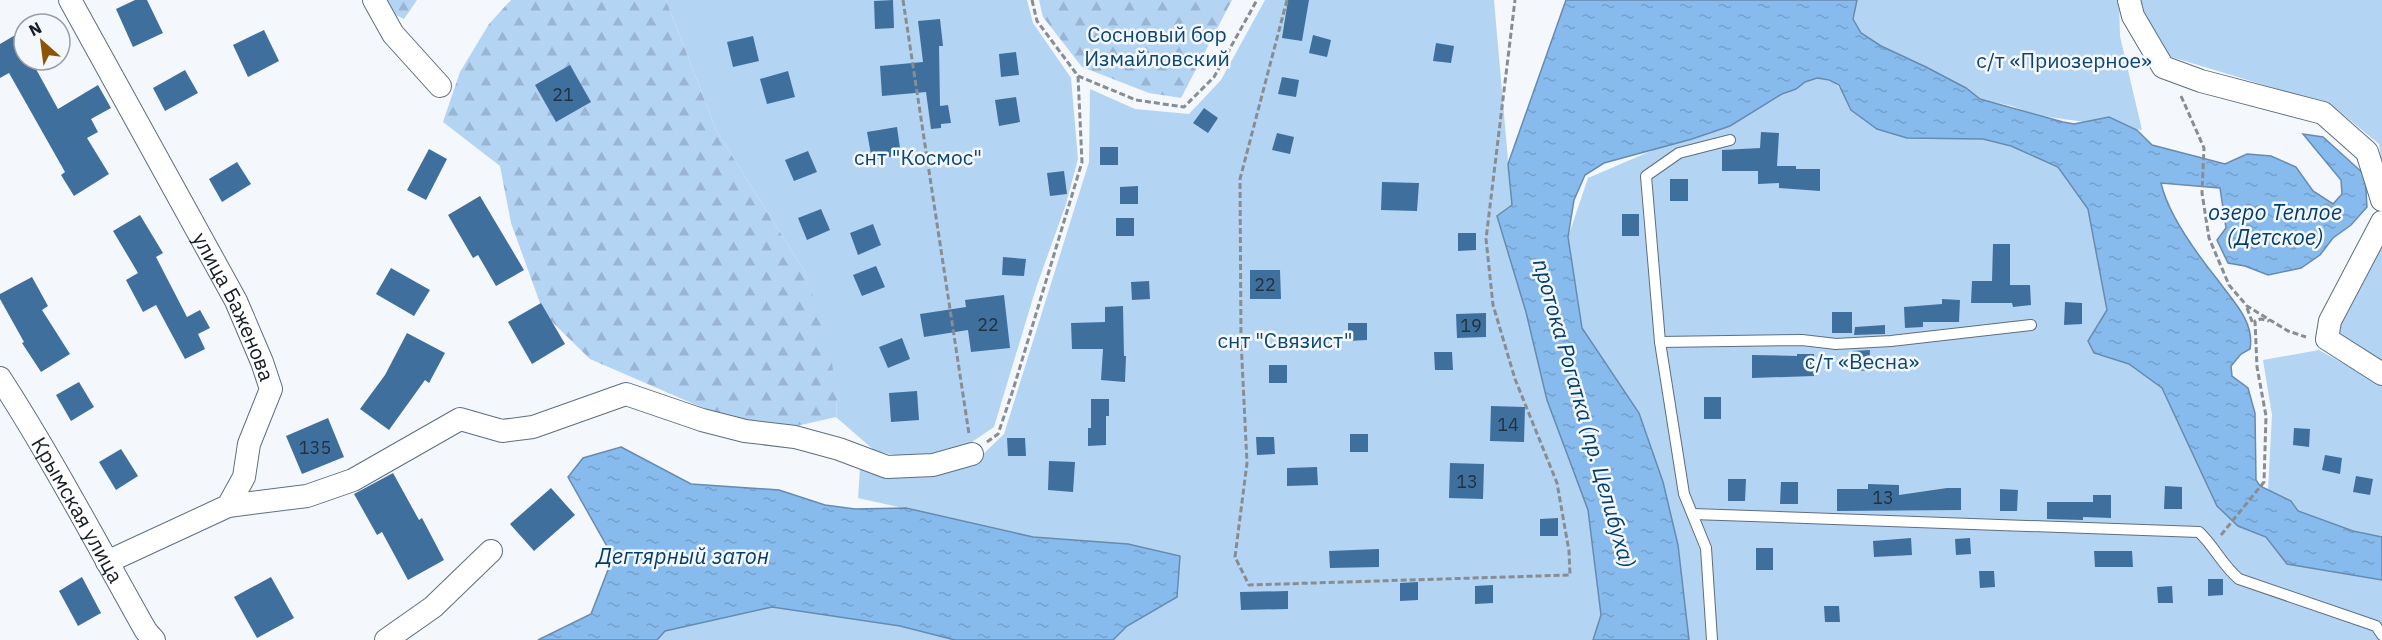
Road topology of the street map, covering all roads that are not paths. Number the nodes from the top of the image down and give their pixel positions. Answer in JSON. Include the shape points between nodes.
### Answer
{"nodes":[{"id":1,"x":70,"y":0,"type":"edge"},
{"id":2,"x":374,"y":0,"type":"edge"},
{"id":3,"x":2129,"y":0,"type":"edge"},
{"id":4,"x":440,"y":86,"type":"dead end"},
{"id":5,"x":1730,"y":140,"type":"dead end"},
{"id":6,"x":2375,"y":153,"type":"edge"},
{"id":7,"x":2382,"y":200,"type":"edge"},
{"id":8,"x":2382,"y":222,"type":"edge"},
{"id":9,"x":2031,"y":325,"type":"dead end"},
{"id":10,"x":1660,"y":342,"type":"junction"},
{"id":11,"x":2382,"y":374,"type":"edge"},
{"id":12,"x":0,"y":378,"type":"edge"},
{"id":13,"x":972,"y":454,"type":"road end"},
{"id":14,"x":228,"y":506,"type":"junction"},
{"id":15,"x":1693,"y":514,"type":"junction"},
{"id":16,"x":491,"y":551,"type":"dead end"},
{"id":17,"x":107,"y":562,"type":"junction"},
{"id":18,"x":2382,"y":635,"type":"edge"},
{"id":19,"x":154,"y":640,"type":"edge"},
{"id":20,"x":386,"y":640,"type":"edge"},
{"id":21,"x":1712,"y":640,"type":"edge"}],
"edges":[{"from":1,"to":14,"type":"street","name":"улица Баженова","via":[[236,301],[271,389],[249,444],[244,477]]},
{"from":2,"to":4,"type":"street","via":[[393,34]]},
{"from":3,"to":6,"type":"street","via":[[2133,16],[2163,67],[2323,113]]},
{"from":5,"to":10,"type":"lane","via":[[1680,153],[1646,176]]},
{"from":6,"to":7,"type":"street"},
{"from":8,"to":11,"type":"street","via":[[2330,321],[2327,339]]},
{"from":9,"to":10,"type":"lane","via":[[1836,344],[1802,340]]},
{"from":10,"to":15,"type":"lane","via":[[1684,494]]},
{"from":12,"to":17,"type":"street","name":"Крымская улица","via":[[40,440]]},
{"from":13,"to":14,"type":"street","via":[[933,465],[887,467],[840,448],[712,423],[626,394],[533,427],[502,431],[460,419],[353,480],[307,496]]},
{"from":14,"to":17,"type":"street"},
{"from":15,"to":18,"type":"lane","via":[[2199,532],[2239,579],[2376,626]]},
{"from":15,"to":21,"type":"lane","via":[[1706,548]]},
{"from":16,"to":20,"type":"street","via":[[433,607]]},
{"from":17,"to":19,"type":"street","name":"Крымская улица"}]}
